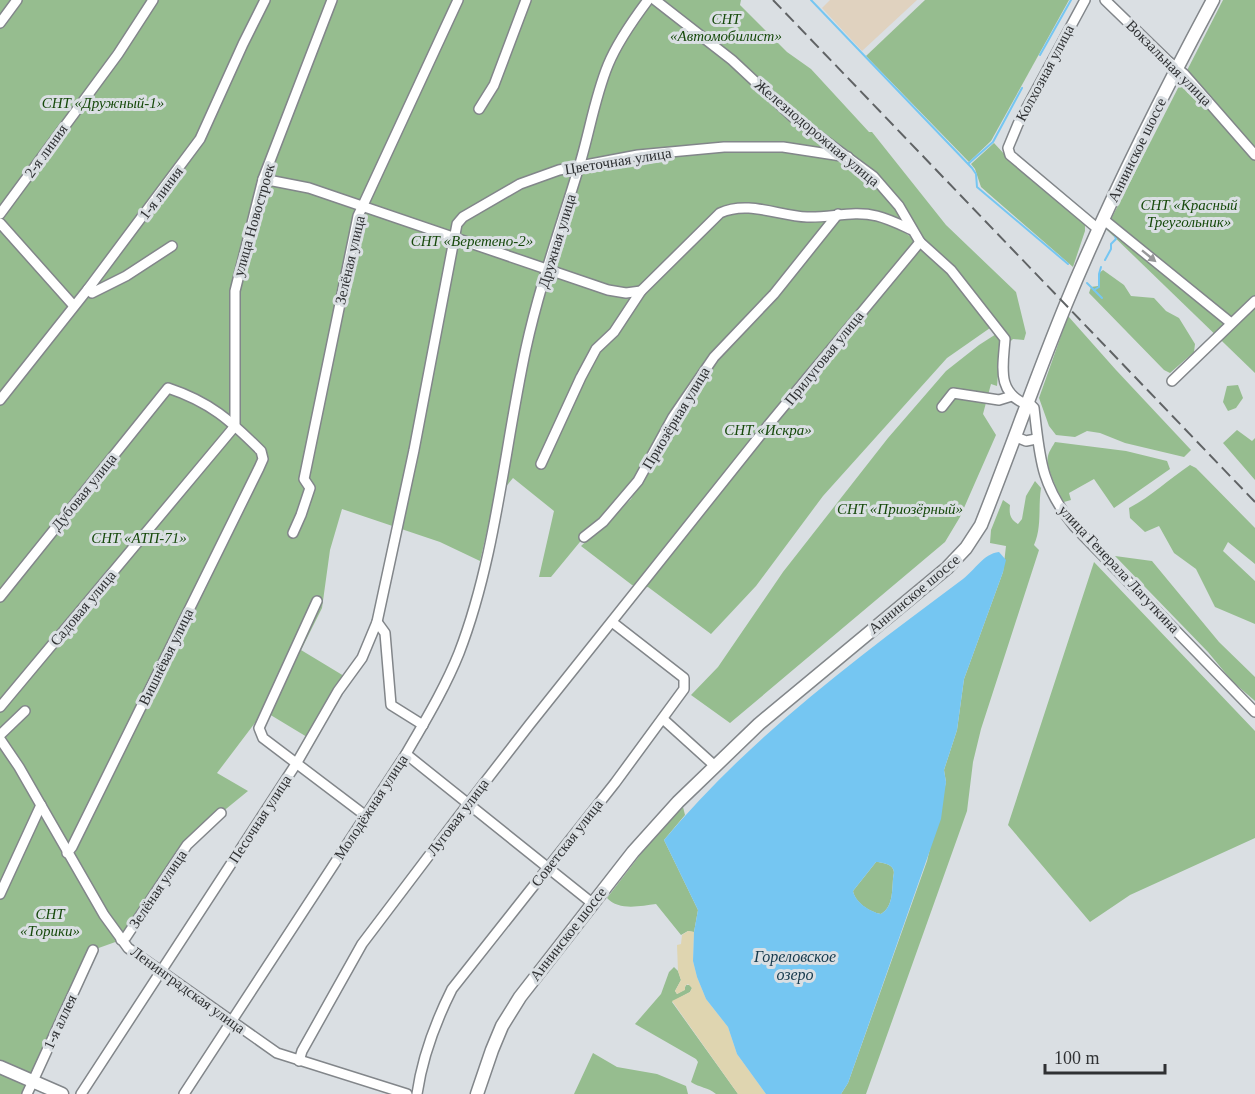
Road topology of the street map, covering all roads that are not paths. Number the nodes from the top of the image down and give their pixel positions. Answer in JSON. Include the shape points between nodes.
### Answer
{"nodes":[{"id":1,"x":17,"y":0,"type":"edge"},
{"id":2,"x":153,"y":0,"type":"edge"},
{"id":3,"x":266,"y":0,"type":"edge"},
{"id":4,"x":332,"y":0,"type":"edge"},
{"id":5,"x":458,"y":0,"type":"edge"},
{"id":6,"x":526,"y":0,"type":"edge"},
{"id":7,"x":648,"y":0,"type":"edge"},
{"id":8,"x":655,"y":0,"type":"edge"},
{"id":9,"x":1085,"y":0,"type":"edge"},
{"id":10,"x":1105,"y":0,"type":"edge"},
{"id":11,"x":1213,"y":0,"type":"edge"},
{"id":12,"x":0,"y":23,"type":"edge"},
{"id":13,"x":1176,"y":68,"type":"junction"},
{"id":14,"x":479,"y":109,"type":"dead end"},
{"id":15,"x":1255,"y":155,"type":"edge"},
{"id":16,"x":848,"y":157,"type":"junction"},
{"id":17,"x":580,"y":166,"type":"junction"},
{"id":18,"x":263,"y":178,"type":"junction"},
{"id":19,"x":363,"y":206,"type":"junction"},
{"id":20,"x":0,"y":214,"type":"edge"},
{"id":21,"x":838,"y":214,"type":"junction"},
{"id":22,"x":0,"y":223,"type":"edge"},
{"id":23,"x":1101,"y":224,"type":"junction"},
{"id":24,"x":912,"y":230,"type":"junction"},
{"id":25,"x":454,"y":237,"type":"junction"},
{"id":26,"x":920,"y":242,"type":"junction"},
{"id":27,"x":172,"y":246,"type":"dead end"},
{"id":28,"x":547,"y":270,"type":"junction"},
{"id":29,"x":88,"y":290,"type":"junction"},
{"id":30,"x":641,"y":291,"type":"junction"},
{"id":31,"x":1255,"y":301,"type":"edge"},
{"id":32,"x":74,"y":306,"type":"junction"},
{"id":33,"x":1231,"y":323,"type":"junction"},
{"id":34,"x":1172,"y":381,"type":"dead end"},
{"id":35,"x":1012,"y":396,"type":"junction"},
{"id":36,"x":0,"y":400,"type":"edge"},
{"id":37,"x":1028,"y":404,"type":"junction"},
{"id":38,"x":942,"y":407,"type":"dead end"},
{"id":39,"x":235,"y":421,"type":"junction"},
{"id":40,"x":1016,"y":437,"type":"junction"},
{"id":41,"x":1036,"y":439,"type":"junction"},
{"id":42,"x":541,"y":464,"type":"dead end"},
{"id":43,"x":499,"y":494,"type":"joint"},
{"id":44,"x":398,"y":526,"type":"joint"},
{"id":45,"x":293,"y":533,"type":"dead end"},
{"id":46,"x":584,"y":537,"type":"dead end"},
{"id":47,"x":640,"y":588,"type":"joint"},
{"id":48,"x":0,"y":597,"type":"edge"},
{"id":49,"x":317,"y":601,"type":"dead end"},
{"id":50,"x":377,"y":622,"type":"junction"},
{"id":51,"x":612,"y":622,"type":"junction"},
{"id":52,"x":0,"y":707,"type":"edge"},
{"id":53,"x":25,"y":711,"type":"dead end"},
{"id":54,"x":1255,"y":712,"type":"edge"},
{"id":55,"x":663,"y":719,"type":"junction"},
{"id":56,"x":423,"y":725,"type":"junction"},
{"id":57,"x":0,"y":735,"type":"edge"},
{"id":58,"x":0,"y":740,"type":"edge"},
{"id":59,"x":406,"y":754,"type":"junction"},
{"id":60,"x":296,"y":764,"type":"junction"},
{"id":61,"x":715,"y":766,"type":"junction"},
{"id":62,"x":468,"y":804,"type":"junction"},
{"id":63,"x":41,"y":805,"type":"junction"},
{"id":64,"x":221,"y":813,"type":"dead end"},
{"id":65,"x":366,"y":816,"type":"junction"},
{"id":66,"x":68,"y":854,"type":"junction"},
{"id":67,"x":548,"y":868,"type":"junction"},
{"id":68,"x":0,"y":894,"type":"edge"},
{"id":69,"x":592,"y":903,"type":"junction"},
{"id":70,"x":122,"y":940,"type":"junction"},
{"id":71,"x":93,"y":950,"type":"dead end"},
{"id":72,"x":160,"y":971,"type":"junction"},
{"id":73,"x":231,"y":1021,"type":"junction"},
{"id":74,"x":299,"y":1061,"type":"junction"},
{"id":75,"x":0,"y":1067,"type":"edge"},
{"id":76,"x":32,"y":1082,"type":"junction"},
{"id":77,"x":27,"y":1094,"type":"edge"},
{"id":78,"x":62,"y":1094,"type":"edge"},
{"id":79,"x":81,"y":1094,"type":"edge"},
{"id":80,"x":184,"y":1094,"type":"edge"},
{"id":81,"x":407,"y":1094,"type":"edge"},
{"id":82,"x":417,"y":1094,"type":"edge"},
{"id":83,"x":477,"y":1094,"type":"edge"}],
"edges":[{"from":1,"to":12,"type":"street"},
{"from":2,"to":20,"type":"street","name":"2-я линия"},
{"from":3,"to":29,"type":"street","name":"1-я линия","via":[[200,139]]},
{"from":4,"to":18,"type":"street","name":"улица Новостроек"},
{"from":5,"to":19,"type":"street","name":"Зелёная улица"},
{"from":6,"to":14,"type":"street","via":[[494,85]]},
{"from":7,"to":17,"type":"street","name":"Дружная улица","via":[[608,65]]},
{"from":8,"to":16,"type":"street","name":"Железнодорожная улица","via":[[732,60],[793,117]]},
{"from":9,"to":23,"type":"street","name":"Колхозная улица","via":[[1008,148],[1010,155]]},
{"from":10,"to":13,"type":"street","name":"Вокзальная улица"},
{"from":11,"to":13,"type":"main road","name":"Аннинское шоссе"},
{"from":13,"to":15,"type":"street","name":"Вокзальная улица"},
{"from":13,"to":23,"type":"main road","name":"Аннинское шоссе"},
{"from":16,"to":17,"type":"street","name":"Цветочная улица","via":[[783,147],[724,147],[638,155]]},
{"from":16,"to":24,"type":"street","name":"Железнодорожная улица","via":[[873,176],[899,206]]},
{"from":17,"to":25,"type":"street","name":"Цветочная улица","via":[[520,184],[463,217]]},
{"from":17,"to":28,"type":"street","name":"Дружная улица"},
{"from":18,"to":19,"type":"street","via":[[292,183]]},
{"from":18,"to":39,"type":"street","name":"улица Новостроек","via":[[235,291]]},
{"from":19,"to":25,"type":"street"},
{"from":19,"to":45,"type":"street","name":"Зелёная улица","via":[[304,479],[310,488]]},
{"from":21,"to":24,"type":"street","via":[[876,216]]},
{"from":21,"to":30,"type":"street","via":[[805,217],[731,208],[720,213]]},
{"from":21,"to":46,"type":"street","name":"Приозёрная улица","via":[[774,294],[714,357],[673,417],[638,481],[603,522]]},
{"from":22,"to":32,"type":"street"},
{"from":23,"to":33,"type":"street","one_way":true},
{"from":23,"to":37,"type":"main road","name":"Аннинское шоссе"},
{"from":24,"to":26,"type":"street","name":"Железнодорожная улица"},
{"from":25,"to":28,"type":"street"},
{"from":25,"to":44,"type":"street","name":"Цветочная улица"},
{"from":26,"to":35,"type":"street","name":"Железнодорожная улица","via":[[951,270],[1005,339],[1003,375]]},
{"from":26,"to":47,"type":"street","name":"Прилуговая улица"},
{"from":27,"to":29,"type":"street","via":[[118,280],[92,293]]},
{"from":28,"to":30,"type":"street","via":[[608,290]]},
{"from":28,"to":43,"type":"street","name":"Дружная улица","via":[[526,347]]},
{"from":29,"to":32,"type":"street","name":"1-я линия"},
{"from":30,"to":42,"type":"street","via":[[614,332],[596,349]]},
{"from":31,"to":33,"type":"street"},
{"from":32,"to":36,"type":"street"},
{"from":33,"to":34,"type":"street"},
{"from":35,"to":37,"type":"street"},
{"from":35,"to":38,"type":"street","via":[[999,400],[954,393]]},
{"from":37,"to":40,"type":"main road","name":"Аннинское шоссе"},
{"from":37,"to":41,"type":"street","name":"улица Генерала Лагуткина","via":[[1034,408]]},
{"from":39,"to":48,"type":"street","name":"Дубовая улица","via":[[168,388]]},
{"from":39,"to":52,"type":"street","name":"Садовая улица"},
{"from":39,"to":66,"type":"street","name":"Вишнёвая улица","via":[[261,451],[263,459]]},
{"from":40,"to":41,"type":"street"},
{"from":40,"to":61,"type":"main road","name":"Аннинское шоссе","via":[[981,525],[966,548]]},
{"from":41,"to":54,"type":"street","name":"улица Генерала Лагуткина","via":[[1047,484],[1058,507]]},
{"from":43,"to":56,"type":"street","name":"Молодёжная улица","via":[[474,607],[458,654]]},
{"from":44,"to":50,"type":"street","name":"Песочная улица"},
{"from":47,"to":51,"type":"street","name":"Луговая улица"},
{"from":49,"to":60,"type":"street","via":[[259,728],[263,738]]},
{"from":50,"to":56,"type":"street","via":[[385,633],[391,705]]},
{"from":50,"to":60,"type":"street","name":"Песочная улица","via":[[362,658]]},
{"from":51,"to":55,"type":"street","name":"Советская улица","via":[[684,678],[684,689]]},
{"from":51,"to":62,"type":"street","name":"Луговая улица"},
{"from":53,"to":57,"type":"street"},
{"from":55,"to":61,"type":"street"},
{"from":55,"to":67,"type":"street","name":"Советская улица"},
{"from":56,"to":59,"type":"street","name":"Молодёжная улица"},
{"from":58,"to":63,"type":"street","name":"Ленинградская улица"},
{"from":59,"to":62,"type":"street"},
{"from":59,"to":65,"type":"street","name":"Молодёжная улица"},
{"from":60,"to":65,"type":"street"},
{"from":60,"to":72,"type":"street","name":"Песочная улица"},
{"from":61,"to":69,"type":"main road","name":"Аннинское шоссе","via":[[633,852]]},
{"from":62,"to":67,"type":"street"},
{"from":62,"to":74,"type":"street","name":"Луговая улица","via":[[362,944]]},
{"from":63,"to":66,"type":"street","name":"Ленинградская улица"},
{"from":63,"to":68,"type":"street"},
{"from":64,"to":70,"type":"street","name":"Зелёная улица","via":[[187,845]]},
{"from":65,"to":73,"type":"street","name":"Молодёжная улица"},
{"from":66,"to":70,"type":"street","name":"Ленинградская улица"},
{"from":67,"to":69,"type":"street"},
{"from":67,"to":82,"type":"street","name":"Советская улица","via":[[452,989],[443,1006]]},
{"from":69,"to":83,"type":"main road","name":"Аннинское шоссе","via":[[502,1026]]},
{"from":70,"to":72,"type":"street","name":"Ленинградская улица"},
{"from":71,"to":76,"type":"street","name":"1-я аллея"},
{"from":72,"to":73,"type":"street","name":"Ленинградская улица"},
{"from":72,"to":79,"type":"street","name":"Песочная улица"},
{"from":73,"to":74,"type":"street","name":"Ленинградская улица","via":[[277,1053]]},
{"from":73,"to":80,"type":"street","name":"Молодёжная улица"},
{"from":74,"to":81,"type":"street","name":"Ленинградская улица"},
{"from":75,"to":76,"type":"main road"},
{"from":76,"to":77,"type":"street","name":"1-я аллея"},
{"from":76,"to":78,"type":"main road"}]}
